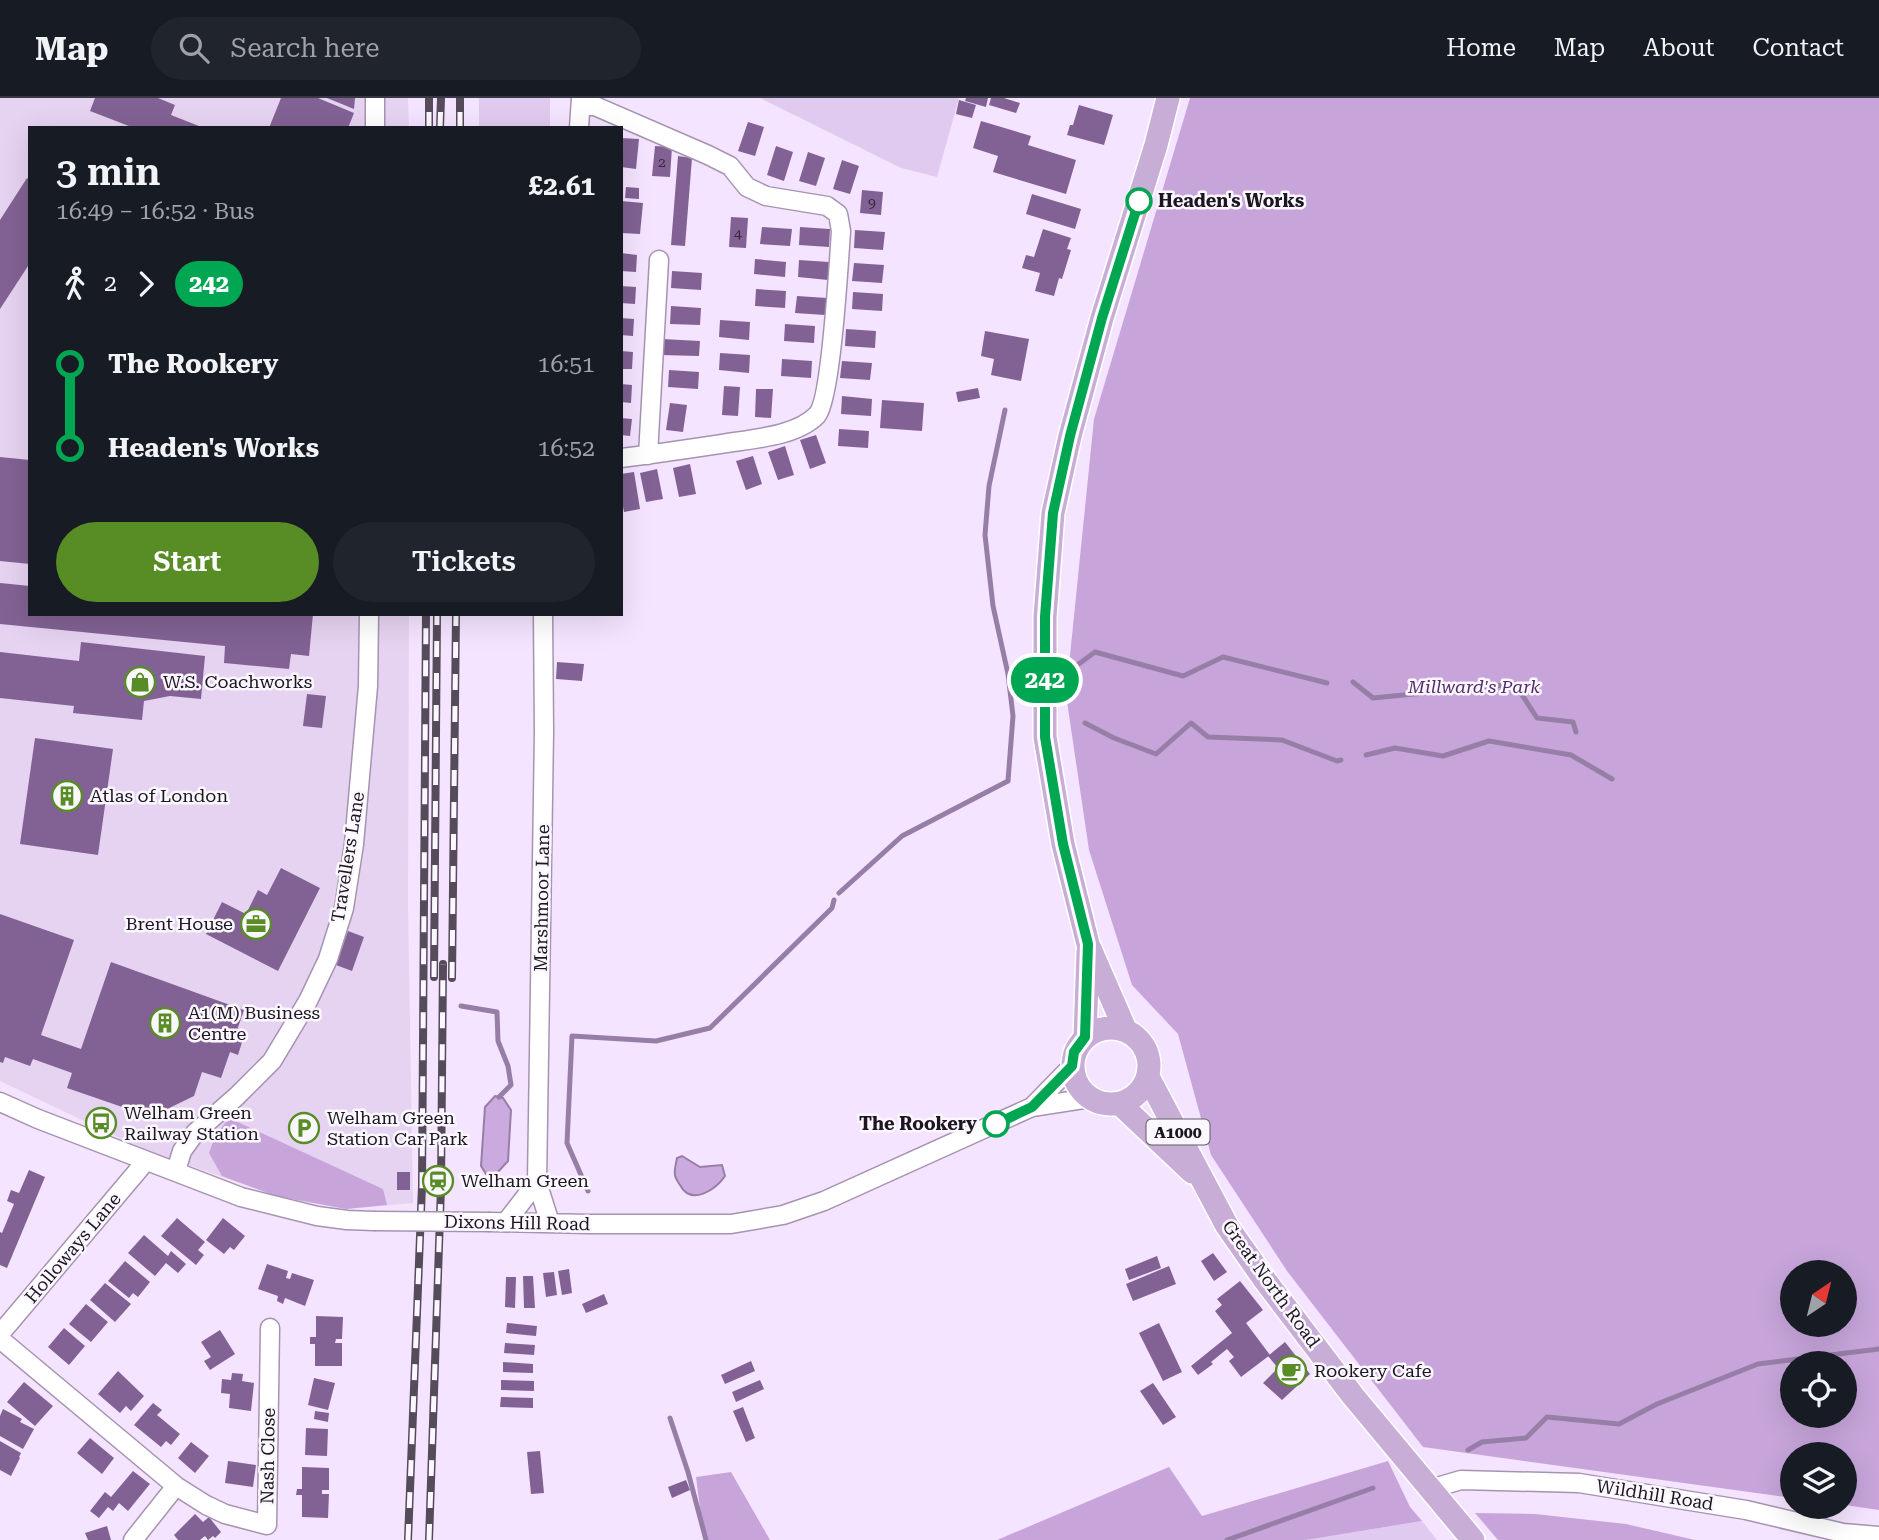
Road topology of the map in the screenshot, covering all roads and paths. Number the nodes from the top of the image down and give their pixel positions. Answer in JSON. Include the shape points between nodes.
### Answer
{"nodes":[{"id":1,"x":375,"y":98,"type":"edge"},
{"id":2,"x":1168,"y":98,"type":"edge"},
{"id":3,"x":581,"y":102,"type":"edge"},
{"id":4,"x":375,"y":126,"type":"edge"},
{"id":5,"x":579,"y":126,"type":"edge"},
{"id":6,"x":659,"y":260,"type":"dead end"},
{"id":7,"x":648,"y":455,"type":"junction"},
{"id":8,"x":623,"y":458,"type":"edge"},
{"id":9,"x":369,"y":616,"type":"edge"},
{"id":10,"x":543,"y":616,"type":"edge"},
{"id":11,"x":1088,"y":944,"type":"junction"},
{"id":12,"x":1125,"y":1029,"type":"junction"},
{"id":13,"x":1085,"y":1037,"type":"junction"},
{"id":14,"x":1072,"y":1066,"type":"junction"},
{"id":15,"x":1148,"y":1077,"type":"junction"},
{"id":16,"x":1090,"y":1098,"type":"junction"},
{"id":17,"x":0,"y":1102,"type":"edge"},
{"id":18,"x":1120,"y":1104,"type":"junction"},
{"id":19,"x":1032,"y":1107,"type":"junction"},
{"id":20,"x":146,"y":1161,"type":"junction"},
{"id":21,"x":176,"y":1171,"type":"junction"},
{"id":22,"x":537,"y":1182,"type":"junction"},
{"id":23,"x":1207,"y":1186,"type":"junction"},
{"id":24,"x":498,"y":1222,"type":"junction"},
{"id":25,"x":550,"y":1223,"type":"junction"},
{"id":26,"x":270,"y":1328,"type":"dead end"},
{"id":27,"x":0,"y":1337,"type":"edge"},
{"id":28,"x":176,"y":1486,"type":"junction"},
{"id":29,"x":1430,"y":1489,"type":"junction"},
{"id":30,"x":1879,"y":1536,"type":"edge"},
{"id":31,"x":133,"y":1540,"type":"edge"},
{"id":32,"x":1473,"y":1540,"type":"edge"}],
"edges":[{"from":1,"to":4,"type":"street"},
{"from":2,"to":11,"type":"main road","via":[[1099,328],[1053,513],[1045,617],[1045,737],[1063,844]]},
{"from":3,"to":5,"type":"street"},
{"from":3,"to":7,"type":"street","via":[[730,166],[747,187],[766,197],[827,206],[838,214],[841,231],[827,382],[819,413],[777,435]]},
{"from":6,"to":7,"type":"street"},
{"from":7,"to":8,"type":"street"},
{"from":9,"to":21,"type":"street","name":"Travellers Lane","via":[[368,687],[354,844],[344,908],[328,959],[272,1061],[195,1133],[182,1150]]},
{"from":10,"to":22,"type":"street","name":"Marshmoor Lane"},
{"from":11,"to":12,"type":"main road"},
{"from":11,"to":13,"type":"main road"},
{"from":12,"to":13,"type":"main road","via":[[1097,1029]]},
{"from":12,"to":15,"type":"main road","via":[[1146,1049]]},
{"from":13,"to":14,"type":"main road","via":[[1074,1052]]},
{"from":14,"to":16,"type":"main road","via":[[1082,1091]]},
{"from":14,"to":19,"type":"street","name":"Dixons Hill Road"},
{"from":15,"to":18,"type":"main road","via":[[1134,1098]]},
{"from":15,"to":23,"type":"main road","name":"Great North Road","number":"A1000"},
{"from":16,"to":18,"type":"main road"},
{"from":16,"to":19,"type":"street","name":"Dixons Hill Road"},
{"from":17,"to":20,"type":"street","name":"Dixons Hill Road"},
{"from":18,"to":23,"type":"main road","name":"Great North Road","number":"A1000"},
{"from":19,"to":25,"type":"street","name":"Dixons Hill Road","via":[[783,1215],[731,1224]]},
{"from":20,"to":21,"type":"street","name":"Dixons Hill Road"},
{"from":20,"to":27,"type":"street","name":"Holloways Lane"},
{"from":21,"to":24,"type":"street","name":"Dixons Hill Road","bridge":true,"via":[[242,1197],[317,1216]]},
{"from":22,"to":24,"type":"street"},
{"from":22,"to":25,"type":"street","name":"Marshmoor Lane"},
{"from":23,"to":29,"type":"main road","name":"Great North Road","number":"A1000","via":[[1227,1226],[1264,1279]]},
{"from":24,"to":25,"type":"street","name":"Dixons Hill Road"},
{"from":26,"to":28,"type":"street","name":"Nash Close","via":[[267,1525],[225,1514]]},
{"from":27,"to":28,"type":"street","name":"Nash Close"},
{"from":28,"to":31,"type":"street"},
{"from":29,"to":30,"type":"street","name":"Wildhill Road","via":[[1461,1480],[1579,1483]]},
{"from":29,"to":32,"type":"main road","name":"Great North Road","number":"A1000"}]}
